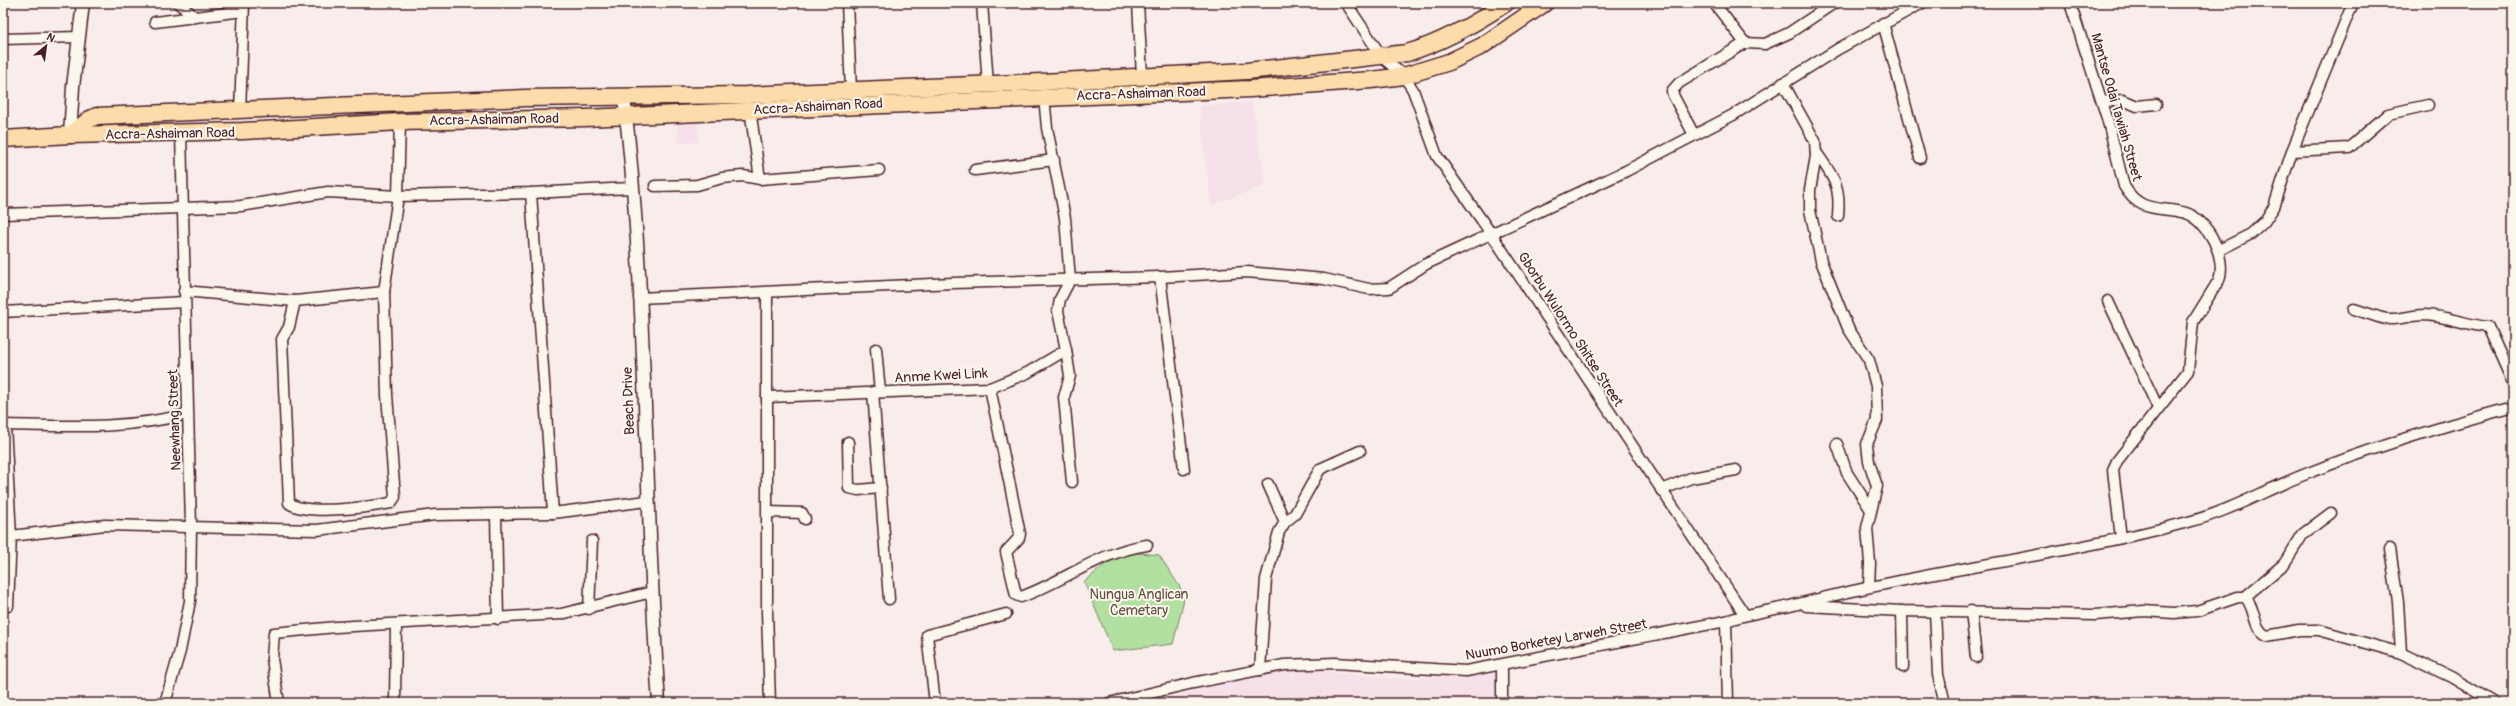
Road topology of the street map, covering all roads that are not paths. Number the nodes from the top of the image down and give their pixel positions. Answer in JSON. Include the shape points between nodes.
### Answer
{"nodes":[{"id":1,"x":83,"y":3,"type":"edge"},
{"id":2,"x":178,"y":3,"type":"edge"},
{"id":3,"x":847,"y":3,"type":"edge"},
{"id":4,"x":982,"y":3,"type":"edge"},
{"id":5,"x":1138,"y":3,"type":"edge"},
{"id":6,"x":1346,"y":3,"type":"edge"},
{"id":7,"x":1506,"y":3,"type":"edge"},
{"id":8,"x":1545,"y":3,"type":"edge"},
{"id":9,"x":1714,"y":3,"type":"edge"},
{"id":10,"x":1834,"y":3,"type":"edge"},
{"id":11,"x":1922,"y":3,"type":"edge"},
{"id":12,"x":2070,"y":3,"type":"edge"},
{"id":13,"x":2353,"y":3,"type":"edge"},
{"id":14,"x":243,"y":7,"type":"edge"},
{"id":15,"x":195,"y":17,"type":"junction"},
{"id":16,"x":155,"y":22,"type":"dead end"},
{"id":17,"x":1883,"y":23,"type":"junction"},
{"id":18,"x":78,"y":37,"type":"junction"},
{"id":19,"x":3,"y":39,"type":"edge"},
{"id":20,"x":1745,"y":44,"type":"junction"},
{"id":21,"x":1382,"y":57,"type":"junction"},
{"id":22,"x":1142,"y":76,"type":"junction"},
{"id":23,"x":1404,"y":76,"type":"junction"},
{"id":24,"x":1783,"y":83,"type":"junction"},
{"id":25,"x":988,"y":84,"type":"junction"},
{"id":26,"x":851,"y":90,"type":"junction"},
{"id":27,"x":1044,"y":96,"type":"junction"},
{"id":28,"x":624,"y":98,"type":"junction"},
{"id":29,"x":2103,"y":102,"type":"junction"},
{"id":30,"x":2156,"y":104,"type":"dead end"},
{"id":31,"x":2428,"y":105,"type":"dead end"},
{"id":32,"x":750,"y":109,"type":"junction"},
{"id":33,"x":240,"y":112,"type":"junction"},
{"id":34,"x":626,"y":116,"type":"junction"},
{"id":35,"x":400,"y":122,"type":"junction"},
{"id":36,"x":181,"y":133,"type":"junction"},
{"id":37,"x":70,"y":135,"type":"junction"},
{"id":38,"x":1694,"y":135,"type":"junction"},
{"id":39,"x":3,"y":139,"type":"edge"},
{"id":40,"x":2292,"y":151,"type":"junction"},
{"id":41,"x":1816,"y":152,"type":"junction"},
{"id":42,"x":1920,"y":158,"type":"dead end"},
{"id":43,"x":1054,"y":160,"type":"junction"},
{"id":44,"x":879,"y":170,"type":"dead end"},
{"id":45,"x":975,"y":170,"type":"dead end"},
{"id":46,"x":760,"y":178,"type":"junction"},
{"id":47,"x":655,"y":186,"type":"dead end"},
{"id":48,"x":631,"y":188,"type":"junction"},
{"id":49,"x":531,"y":193,"type":"junction"},
{"id":50,"x":398,"y":196,"type":"junction"},
{"id":51,"x":184,"y":210,"type":"junction"},
{"id":52,"x":3,"y":214,"type":"edge"},
{"id":53,"x":1838,"y":216,"type":"dead end"},
{"id":54,"x":1492,"y":235,"type":"junction"},
{"id":55,"x":2219,"y":250,"type":"junction"},
{"id":56,"x":1160,"y":277,"type":"junction"},
{"id":57,"x":1070,"y":280,"type":"junction"},
{"id":58,"x":184,"y":291,"type":"junction"},
{"id":59,"x":384,"y":292,"type":"junction"},
{"id":60,"x":767,"y":292,"type":"junction"},
{"id":61,"x":639,"y":298,"type":"junction"},
{"id":62,"x":295,"y":301,"type":"junction"},
{"id":63,"x":2108,"y":301,"type":"dead end"},
{"id":64,"x":184,"y":302,"type":"junction"},
{"id":65,"x":2354,"y":310,"type":"dead end"},
{"id":66,"x":3,"y":312,"type":"edge"},
{"id":67,"x":876,"y":349,"type":"dead end"},
{"id":68,"x":1066,"y":350,"type":"junction"},
{"id":69,"x":2513,"y":383,"type":"edge"},
{"id":70,"x":990,"y":388,"type":"junction"},
{"id":71,"x":877,"y":392,"type":"junction"},
{"id":72,"x":767,"y":397,"type":"junction"},
{"id":73,"x":2513,"y":407,"type":"edge"},
{"id":74,"x":2158,"y":408,"type":"junction"},
{"id":75,"x":187,"y":414,"type":"junction"},
{"id":76,"x":4,"y":426,"type":"edge"},
{"id":77,"x":848,"y":442,"type":"dead end"},
{"id":78,"x":1837,"y":444,"type":"dead end"},
{"id":79,"x":1360,"y":451,"type":"dead end"},
{"id":80,"x":1184,"y":469,"type":"dead end"},
{"id":81,"x":1736,"y":470,"type":"dead end"},
{"id":82,"x":1072,"y":482,"type":"dead end"},
{"id":83,"x":1268,"y":484,"type":"dead end"},
{"id":84,"x":881,"y":488,"type":"junction"},
{"id":85,"x":1661,"y":490,"type":"junction"},
{"id":86,"x":647,"y":501,"type":"junction"},
{"id":87,"x":1871,"y":510,"type":"junction"},
{"id":88,"x":768,"y":512,"type":"junction"},
{"id":89,"x":553,"y":513,"type":"junction"},
{"id":90,"x":2331,"y":514,"type":"dead end"},
{"id":91,"x":496,"y":515,"type":"junction"},
{"id":92,"x":805,"y":519,"type":"dead end"},
{"id":93,"x":1285,"y":522,"type":"junction"},
{"id":94,"x":191,"y":526,"type":"junction"},
{"id":95,"x":11,"y":536,"type":"junction"},
{"id":96,"x":2121,"y":538,"type":"junction"},
{"id":97,"x":592,"y":541,"type":"dead end"},
{"id":98,"x":1147,"y":545,"type":"dead end"},
{"id":99,"x":2390,"y":549,"type":"dead end"},
{"id":100,"x":1869,"y":586,"type":"junction"},
{"id":101,"x":652,"y":592,"type":"junction"},
{"id":102,"x":2244,"y":597,"type":"junction"},
{"id":103,"x":889,"y":599,"type":"dead end"},
{"id":104,"x":1794,"y":605,"type":"junction"},
{"id":105,"x":8,"y":606,"type":"dead end"},
{"id":106,"x":590,"y":608,"type":"junction"},
{"id":107,"x":1902,"y":611,"type":"junction"},
{"id":108,"x":1935,"y":611,"type":"junction"},
{"id":109,"x":1971,"y":611,"type":"junction"},
{"id":110,"x":1006,"y":614,"type":"dead end"},
{"id":111,"x":1745,"y":615,"type":"junction"},
{"id":112,"x":498,"y":619,"type":"junction"},
{"id":113,"x":1726,"y":621,"type":"junction"},
{"id":114,"x":396,"y":624,"type":"junction"},
{"id":115,"x":2400,"y":653,"type":"junction"},
{"id":116,"x":1976,"y":657,"type":"dead end"},
{"id":117,"x":1502,"y":666,"type":"junction"},
{"id":118,"x":1903,"y":667,"type":"dead end"},
{"id":119,"x":1260,"y":670,"type":"junction"},
{"id":120,"x":165,"y":703,"type":"edge"},
{"id":121,"x":280,"y":703,"type":"edge"},
{"id":122,"x":395,"y":703,"type":"edge"},
{"id":123,"x":659,"y":703,"type":"edge"},
{"id":124,"x":770,"y":703,"type":"edge"},
{"id":125,"x":935,"y":703,"type":"edge"},
{"id":126,"x":1109,"y":703,"type":"edge"},
{"id":127,"x":1502,"y":703,"type":"edge"},
{"id":128,"x":1728,"y":703,"type":"edge"},
{"id":129,"x":1944,"y":703,"type":"edge"},
{"id":130,"x":2495,"y":703,"type":"edge"}],
"edges":[{"from":1,"to":18,"type":"street"},
{"from":2,"to":15,"type":"street"},
{"from":3,"to":26,"type":"street"},
{"from":4,"to":25,"type":"street"},
{"from":5,"to":22,"type":"street"},
{"from":6,"to":21,"type":"street","name":"Gborbu Wulormo Shitse Street"},
{"from":7,"to":21,"type":"main road","name":"Accra-Ashaiman Road","via":[[1486,17],[1432,46]]},
{"from":8,"to":23,"type":"main road","name":"Accra-Ashaiman Road","via":[[1482,46],[1449,62]]},
{"from":9,"to":20,"type":"street"},
{"from":10,"to":20,"type":"street","via":[[1789,33],[1765,44]]},
{"from":11,"to":17,"type":"street"},
{"from":12,"to":29,"type":"street","name":"Mantse Odai Tawiah Street"},
{"from":13,"to":40,"type":"street"},
{"from":14,"to":15,"type":"street"},
{"from":14,"to":33,"type":"street"},
{"from":15,"to":16,"type":"street"},
{"from":17,"to":24,"type":"street"},
{"from":17,"to":42,"type":"street"},
{"from":18,"to":19,"type":"street"},
{"from":18,"to":37,"type":"street"},
{"from":20,"to":38,"type":"street","via":[[1674,87],[1672,91],[1675,101]]},
{"from":21,"to":22,"type":"main road","name":"Accra-Ashaiman Road","via":[[1247,71]]},
{"from":21,"to":23,"type":"street","name":"Gborbu Wulormo Shitse Street"},
{"from":22,"to":25,"type":"main road","name":"Accra-Ashaiman Road"},
{"from":23,"to":27,"type":"main road","name":"Accra-Ashaiman Road","via":[[1250,89]]},
{"from":23,"to":54,"type":"street","name":"Gborbu Wulormo Shitse Street","via":[[1413,90],[1437,156]]},
{"from":24,"to":38,"type":"street","via":[[1733,115]]},
{"from":24,"to":41,"type":"street","via":[[1811,132]]},
{"from":25,"to":26,"type":"main road","name":"Accra-Ashaiman Road"},
{"from":26,"to":28,"type":"main road","name":"Accra-Ashaiman Road"},
{"from":27,"to":32,"type":"main road","name":"Accra-Ashaiman Road"},
{"from":27,"to":43,"type":"street"},
{"from":28,"to":33,"type":"main road","name":"Accra-Ashaiman Road","via":[[525,98]]},
{"from":28,"to":34,"type":"street","name":"Beach Drive"},
{"from":29,"to":30,"type":"street","via":[[2123,100],[2136,106]]},
{"from":29,"to":55,"type":"street","name":"Mantse Odai Tawiah Street","via":[[2121,176],[2129,195],[2148,207],[2186,213],[2196,218]]},
{"from":31,"to":40,"type":"street","via":[[2388,114],[2349,148]]},
{"from":32,"to":34,"type":"main road","name":"Accra-Ashaiman Road"},
{"from":32,"to":46,"type":"street"},
{"from":33,"to":37,"type":"main road","name":"Accra-Ashaiman Road","via":[[97,116]]},
{"from":34,"to":35,"type":"main road","name":"Accra-Ashaiman Road"},
{"from":34,"to":48,"type":"street","name":"Beach Drive"},
{"from":35,"to":36,"type":"main road","name":"Accra-Ashaiman Road"},
{"from":35,"to":50,"type":"street"},
{"from":36,"to":37,"type":"main road","name":"Accra-Ashaiman Road"},
{"from":36,"to":51,"type":"street","name":"Neewhang Street"},
{"from":37,"to":39,"type":"main road","name":"Accra-Ashaiman Road"},
{"from":38,"to":54,"type":"street","via":[[1626,171]]},
{"from":40,"to":55,"type":"street","via":[[2274,207],[2264,222],[2251,234]]},
{"from":41,"to":53,"type":"street","via":[[1836,179],[1840,200]]},
{"from":41,"to":87,"type":"street","via":[[1810,210],[1821,261],[1848,328],[1869,360],[1876,386],[1877,420],[1867,444],[1869,462],[1877,486]]},
{"from":43,"to":45,"type":"street"},
{"from":43,"to":57,"type":"street","via":[[1065,218]]},
{"from":44,"to":46,"type":"street"},
{"from":46,"to":47,"type":"street","via":[[743,176],[722,178],[697,185]]},
{"from":48,"to":49,"type":"street"},
{"from":48,"to":61,"type":"street","name":"Beach Drive"},
{"from":49,"to":50,"type":"street"},
{"from":49,"to":89,"type":"street"},
{"from":50,"to":51,"type":"street","via":[[328,192],[241,206]]},
{"from":50,"to":59,"type":"street"},
{"from":51,"to":52,"type":"street"},
{"from":51,"to":58,"type":"street","name":"Neewhang Street"},
{"from":54,"to":56,"type":"street","via":[[1426,264],[1389,288],[1381,290],[1324,279],[1247,272]]},
{"from":54,"to":85,"type":"street","name":"Gborbu Wulormo Shitse Street"},
{"from":55,"to":74,"type":"street","via":[[2221,273],[2193,322],[2188,371]]},
{"from":56,"to":57,"type":"street"},
{"from":56,"to":80,"type":"street"},
{"from":57,"to":60,"type":"street"},
{"from":57,"to":68,"type":"street","via":[[1060,299],[1058,311]]},
{"from":58,"to":62,"type":"street"},
{"from":58,"to":64,"type":"street","name":"Neewhang Street"},
{"from":59,"to":62,"type":"street"},
{"from":59,"to":62,"type":"street","via":[[387,395],[395,500],[372,506],[317,509],[289,503],[282,339],[289,327]]},
{"from":60,"to":61,"type":"street"},
{"from":60,"to":72,"type":"street"},
{"from":61,"to":86,"type":"street","name":"Beach Drive"},
{"from":63,"to":74,"type":"street"},
{"from":64,"to":66,"type":"street"},
{"from":64,"to":75,"type":"street","name":"Neewhang Street"},
{"from":65,"to":69,"type":"street","via":[[2373,314],[2385,320],[2424,315],[2455,318],[2472,326],[2488,327]]},
{"from":67,"to":71,"type":"street"},
{"from":68,"to":70,"type":"street","name":"Anme Kwei Link","via":[[1027,373]]},
{"from":68,"to":82,"type":"street","via":[[1070,376],[1064,397]]},
{"from":70,"to":71,"type":"street","name":"Anme Kwei Link"},
{"from":70,"to":98,"type":"street","via":[[1020,534],[1006,552],[1016,595],[1021,597],[1040,590],[1098,558]]},
{"from":71,"to":72,"type":"street","name":"Anme Kwei Link"},
{"from":71,"to":84,"type":"street"},
{"from":72,"to":88,"type":"street"},
{"from":73,"to":96,"type":"street","via":[[2375,448],[2304,474],[2208,516]]},
{"from":74,"to":96,"type":"street","via":[[2117,461],[2113,470]]},
{"from":75,"to":76,"type":"street","via":[[126,426]]},
{"from":75,"to":94,"type":"street","name":"Neewhang Street"},
{"from":76,"to":95,"type":"street"},
{"from":77,"to":84,"type":"street","via":[[849,488]]},
{"from":78,"to":87,"type":"street","via":[[1847,473]]},
{"from":79,"to":93,"type":"street","via":[[1320,469],[1295,514]]},
{"from":81,"to":85,"type":"street","via":[[1692,478]]},
{"from":83,"to":93,"type":"street"},
{"from":84,"to":103,"type":"street"},
{"from":85,"to":111,"type":"street","name":"Gborbu Wulormo Shitse Street"},
{"from":86,"to":89,"type":"street"},
{"from":86,"to":101,"type":"street","name":"Beach Drive"},
{"from":87,"to":100,"type":"street","via":[[1867,528]]},
{"from":88,"to":92,"type":"street","via":[[796,511],[802,513]]},
{"from":88,"to":124,"type":"street"},
{"from":89,"to":91,"type":"street"},
{"from":90,"to":102,"type":"street","via":[[2303,534],[2284,564]]},
{"from":91,"to":94,"type":"street","via":[[435,515],[317,530]]},
{"from":91,"to":112,"type":"street"},
{"from":93,"to":119,"type":"street","via":[[1279,532],[1266,579]]},
{"from":94,"to":95,"type":"street","via":[[105,525]]},
{"from":94,"to":120,"type":"street","name":"Neewhang Street","via":[[190,601],[180,651]]},
{"from":95,"to":105,"type":"street"},
{"from":96,"to":100,"type":"street"},
{"from":97,"to":106,"type":"street"},
{"from":99,"to":115,"type":"street","via":[[2398,602]]},
{"from":100,"to":104,"type":"street"},
{"from":101,"to":106,"type":"street"},
{"from":101,"to":123,"type":"street","name":"Beach Drive"},
{"from":102,"to":109,"type":"street","via":[[2197,611],[2174,613],[2144,610],[2095,615]]},
{"from":102,"to":115,"type":"street","via":[[2249,601],[2259,629],[2267,636],[2299,630],[2319,630]]},
{"from":104,"to":107,"type":"street"},
{"from":104,"to":111,"type":"street","name":"Nuumo Borketey Larweh Street"},
{"from":106,"to":112,"type":"street","via":[[561,614]]},
{"from":107,"to":108,"type":"street"},
{"from":107,"to":118,"type":"street"},
{"from":108,"to":109,"type":"street"},
{"from":108,"to":129,"type":"street","via":[[1938,675]]},
{"from":109,"to":116,"type":"street"},
{"from":110,"to":125,"type":"street","via":[[927,635]]},
{"from":111,"to":113,"type":"street","name":"Nuumo Borketey Larweh Street"},
{"from":112,"to":114,"type":"street"},
{"from":113,"to":117,"type":"street","name":"Nuumo Borketey Larweh Street"},
{"from":113,"to":128,"type":"street"},
{"from":114,"to":121,"type":"street","via":[[274,633],[272,659]]},
{"from":114,"to":122,"type":"street"},
{"from":115,"to":130,"type":"street","via":[[2451,677]]},
{"from":117,"to":119,"type":"street","name":"Nuumo Borketey Larweh Street","via":[[1452,671],[1335,663],[1284,665]]},
{"from":117,"to":127,"type":"street"},
{"from":119,"to":126,"type":"street","name":"Nuumo Borketey Larweh Street"}]}
